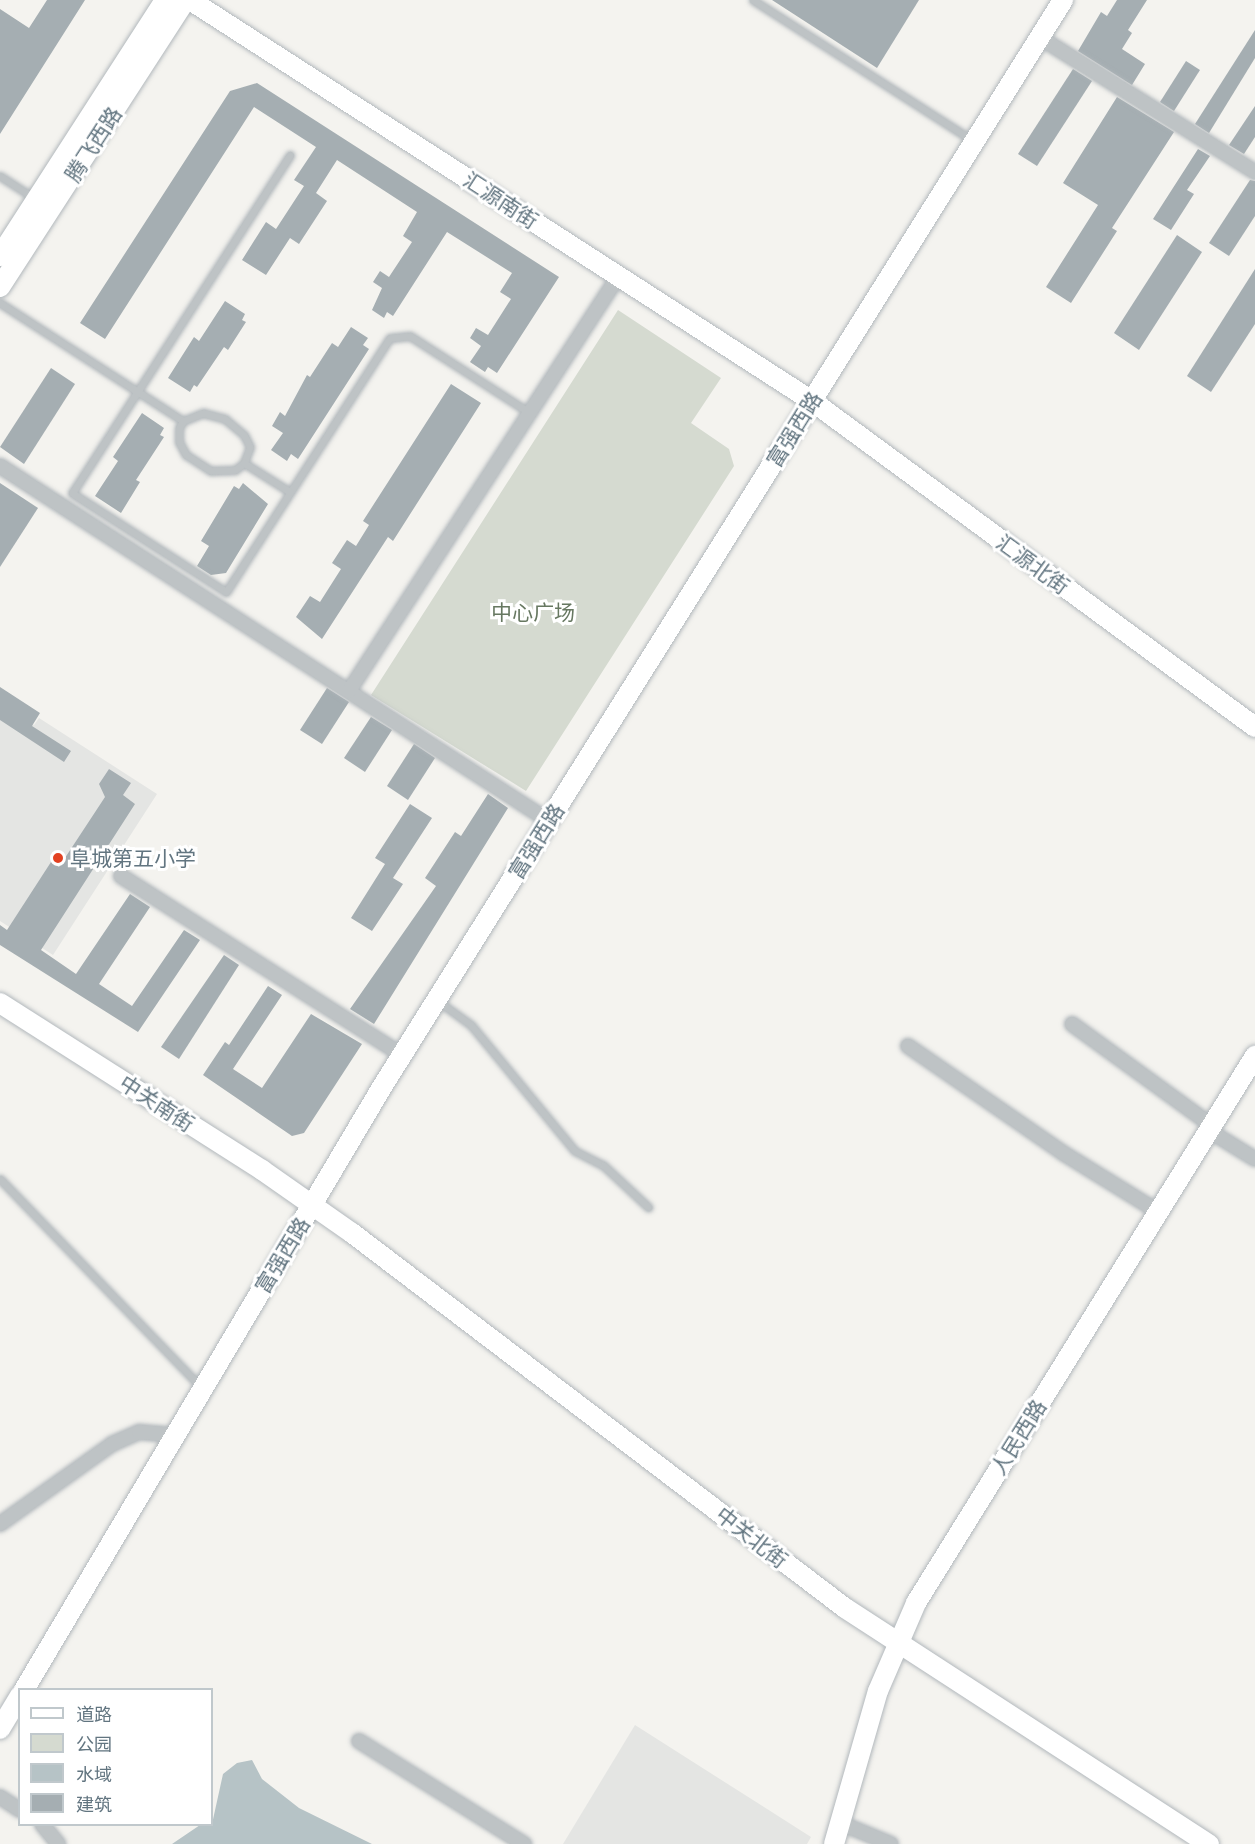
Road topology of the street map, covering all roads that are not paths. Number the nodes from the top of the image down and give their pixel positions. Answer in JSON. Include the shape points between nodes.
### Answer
{"nodes":[{"id":1,"x":165,"y":0,"type":"edge"},
{"id":2,"x":186,"y":0,"type":"edge"},
{"id":3,"x":190,"y":0,"type":"edge"},
{"id":4,"x":753,"y":0,"type":"edge"},
{"id":5,"x":1063,"y":0,"type":"edge"},
{"id":6,"x":1039,"y":37,"type":"junction"},
{"id":7,"x":974,"y":142,"type":"junction"},
{"id":8,"x":290,"y":155,"type":"dead end"},
{"id":9,"x":1255,"y":172,"type":"edge"},
{"id":10,"x":0,"y":176,"type":"edge"},
{"id":11,"x":36,"y":199,"type":"junction"},
{"id":12,"x":0,"y":256,"type":"edge"},
{"id":13,"x":619,"y":276,"type":"junction"},
{"id":14,"x":0,"y":287,"type":"edge"},
{"id":15,"x":0,"y":303,"type":"edge"},
{"id":16,"x":138,"y":392,"type":"junction"},
{"id":17,"x":812,"y":401,"type":"junction"},
{"id":18,"x":530,"y":413,"type":"junction"},
{"id":19,"x":183,"y":421,"type":"junction"},
{"id":20,"x":244,"y":463,"type":"junction"},
{"id":21,"x":0,"y":466,"type":"edge"},
{"id":22,"x":290,"y":492,"type":"junction"},
{"id":23,"x":349,"y":691,"type":"junction"},
{"id":24,"x":1255,"y":727,"type":"edge"},
{"id":25,"x":549,"y":821,"type":"junction"},
{"id":26,"x":121,"y":876,"type":"dead end"},
{"id":27,"x":437,"y":1000,"type":"junction"},
{"id":28,"x":0,"y":1003,"type":"edge"},
{"id":29,"x":1072,"y":1024,"type":"dead end"},
{"id":30,"x":908,"y":1046,"type":"dead end"},
{"id":31,"x":402,"y":1055,"type":"junction"},
{"id":32,"x":1255,"y":1056,"type":"edge"},
{"id":33,"x":1210,"y":1127,"type":"junction"},
{"id":34,"x":1255,"y":1159,"type":"edge"},
{"id":35,"x":0,"y":1179,"type":"edge"},
{"id":36,"x":312,"y":1204,"type":"junction"},
{"id":37,"x":648,"y":1207,"type":"dead end"},
{"id":38,"x":1157,"y":1211,"type":"junction"},
{"id":39,"x":202,"y":1388,"type":"junction"},
{"id":40,"x":174,"y":1435,"type":"junction"},
{"id":41,"x":0,"y":1524,"type":"edge"},
{"id":42,"x":897,"y":1643,"type":"junction"},
{"id":43,"x":25,"y":1688,"type":"edge"},
{"id":44,"x":18,"y":1699,"type":"edge"},
{"id":45,"x":0,"y":1729,"type":"edge"},
{"id":46,"x":359,"y":1741,"type":"dead end"},
{"id":47,"x":0,"y":1797,"type":"edge"},
{"id":48,"x":18,"y":1809,"type":"edge"},
{"id":49,"x":840,"y":1823,"type":"junction"},
{"id":50,"x":44,"y":1826,"type":"edge"},
{"id":51,"x":58,"y":1844,"type":"edge"},
{"id":52,"x":524,"y":1844,"type":"edge"},
{"id":53,"x":834,"y":1844,"type":"edge"},
{"id":54,"x":891,"y":1844,"type":"edge"},
{"id":55,"x":1209,"y":1844,"type":"edge"}],
"edges":[{"from":1,"to":11,"type":"street","name":"腾飞西路"},
{"from":2,"to":14,"type":"street","name":"腾飞西路"},
{"from":3,"to":13,"type":"street","name":"汇源南街"},
{"from":4,"to":7,"type":"lane"},
{"from":5,"to":6,"type":"street","name":"富强西路"},
{"from":6,"to":7,"type":"street","name":"富强西路"},
{"from":6,"to":9,"type":"street"},
{"from":7,"to":17,"type":"street","name":"富强西路"},
{"from":8,"to":16,"type":"lane"},
{"from":10,"to":11,"type":"lane"},
{"from":11,"to":12,"type":"street","name":"腾飞西路"},
{"from":13,"to":17,"type":"street","name":"汇源南街"},
{"from":13,"to":18,"type":"street"},
{"from":15,"to":16,"type":"lane"},
{"from":16,"to":19,"type":"lane"},
{"from":16,"to":22,"type":"lane","via":[[72,493],[226,592]]},
{"from":17,"to":24,"type":"street","name":"汇源北街"},
{"from":17,"to":25,"type":"street","name":"富强西路"},
{"from":18,"to":22,"type":"lane","via":[[410,336],[390,338]]},
{"from":18,"to":23,"type":"street"},
{"from":19,"to":20,"type":"lane","via":[[203,413],[225,419],[244,435],[250,447]]},
{"from":19,"to":20,"type":"lane","via":[[179,442],[196,463],[225,473]]},
{"from":20,"to":22,"type":"lane"},
{"from":21,"to":23,"type":"street"},
{"from":23,"to":25,"type":"street"},
{"from":25,"to":27,"type":"street","name":"富强西路"},
{"from":26,"to":31,"type":"street"},
{"from":27,"to":31,"type":"street","name":"富强西路"},
{"from":27,"to":37,"type":"lane","via":[[471,1025],[575,1150],[603,1165]]},
{"from":28,"to":36,"type":"street","name":"中关南街"},
{"from":29,"to":33,"type":"street"},
{"from":30,"to":38,"type":"street","via":[[1063,1153]]},
{"from":31,"to":36,"type":"street","name":"富强西路"},
{"from":32,"to":33,"type":"street","name":"人民西路"},
{"from":33,"to":34,"type":"street"},
{"from":33,"to":38,"type":"street","name":"人民西路"},
{"from":35,"to":39,"type":"lane"},
{"from":36,"to":39,"type":"street","name":"富强西路"},
{"from":36,"to":42,"type":"street","name":"中关北街","via":[[845,1608]]},
{"from":38,"to":42,"type":"street","name":"人民西路","via":[[916,1603]]},
{"from":39,"to":40,"type":"street","name":"富强西路"},
{"from":40,"to":41,"type":"street","via":[[139,1432],[112,1444]]},
{"from":40,"to":43,"type":"street","name":"富强西路"},
{"from":42,"to":49,"type":"street","name":"人民西路","via":[[878,1691]]},
{"from":42,"to":55,"type":"street","name":"中关北街"},
{"from":44,"to":45,"type":"street"},
{"from":46,"to":52,"type":"street"},
{"from":47,"to":48,"type":"street"},
{"from":49,"to":53,"type":"street","name":"人民西路"},
{"from":49,"to":54,"type":"street"},
{"from":50,"to":51,"type":"street"}]}
